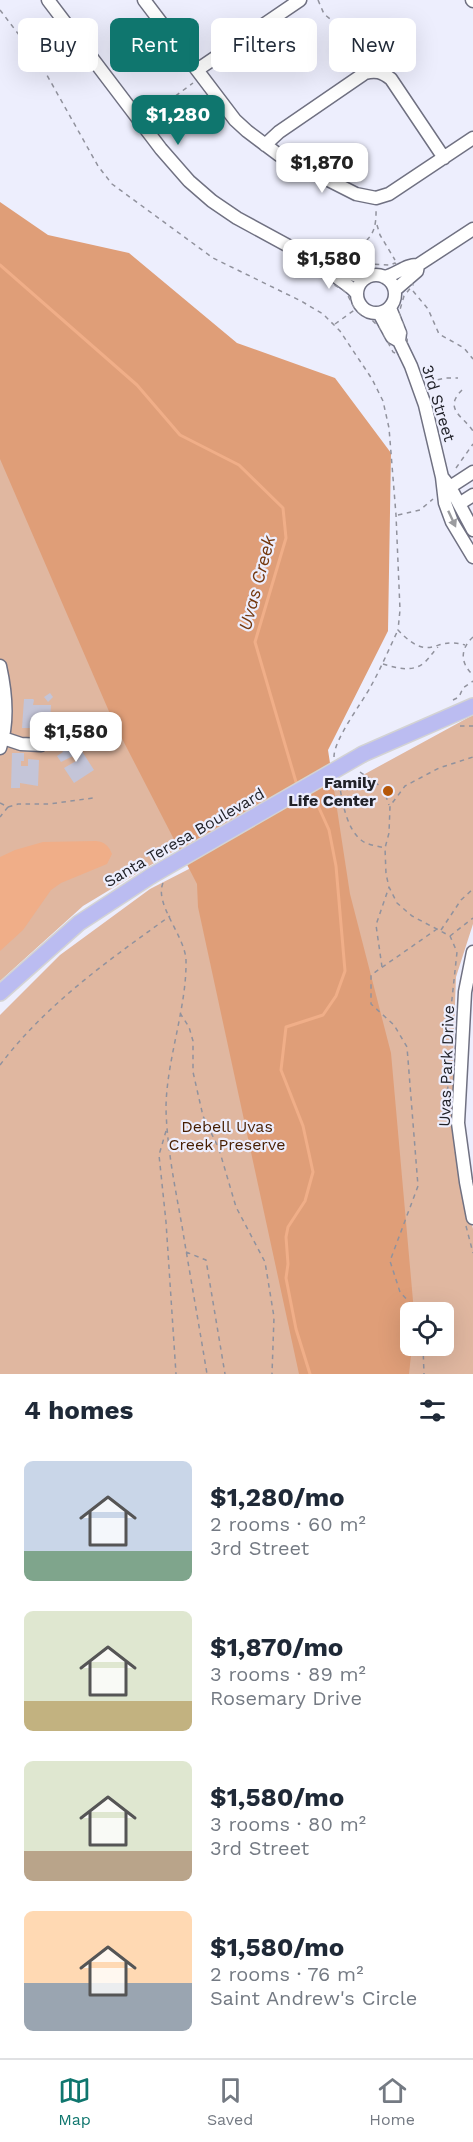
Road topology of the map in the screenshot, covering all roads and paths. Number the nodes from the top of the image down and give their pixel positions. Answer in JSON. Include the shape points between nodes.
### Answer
{"nodes":[{"id":1,"x":48,"y":0,"type":"edge"},
{"id":2,"x":144,"y":0,"type":"edge"},
{"id":3,"x":300,"y":0,"type":"edge"},
{"id":4,"x":318,"y":0,"type":"edge"},
{"id":5,"x":0,"y":10,"type":"edge"},
{"id":6,"x":329,"y":18,"type":"edge"},
{"id":7,"x":197,"y":75,"type":"junction"},
{"id":8,"x":154,"y":111,"type":"dead end"},
{"id":9,"x":473,"y":138,"type":"edge"},
{"id":10,"x":265,"y":145,"type":"junction"},
{"id":11,"x":444,"y":158,"type":"junction"},
{"id":12,"x":376,"y":206,"type":"dead end"},
{"id":13,"x":377,"y":224,"type":"junction"},
{"id":14,"x":472,"y":231,"type":"edge"},
{"id":15,"x":333,"y":252,"type":"dead end"},
{"id":16,"x":351,"y":262,"type":"junction"},
{"id":17,"x":418,"y":265,"type":"junction"},
{"id":18,"x":329,"y":268,"type":"junction"},
{"id":19,"x":318,"y":275,"type":"dead end"},
{"id":20,"x":384,"y":277,"type":"junction"},
{"id":21,"x":364,"y":279,"type":"junction"},
{"id":22,"x":413,"y":285,"type":"dead end"},
{"id":23,"x":410,"y":288,"type":"junction"},
{"id":24,"x":395,"y":290,"type":"junction"},
{"id":25,"x":358,"y":303,"type":"junction"},
{"id":26,"x":384,"y":310,"type":"junction"},
{"id":27,"x":334,"y":325,"type":"junction"},
{"id":28,"x":400,"y":342,"type":"junction"},
{"id":29,"x":473,"y":358,"type":"edge"},
{"id":30,"x":458,"y":378,"type":"dead end"},
{"id":31,"x":428,"y":383,"type":"dead end"},
{"id":32,"x":462,"y":390,"type":"dead end"},
{"id":33,"x":473,"y":431,"type":"edge"},
{"id":34,"x":473,"y":444,"type":"edge"},
{"id":35,"x":455,"y":472,"type":"dead end"},
{"id":36,"x":473,"y":472,"type":"edge"},
{"id":37,"x":442,"y":477,"type":"junction"},
{"id":38,"x":450,"y":487,"type":"junction"},
{"id":39,"x":473,"y":495,"type":"edge"},
{"id":40,"x":436,"y":496,"type":"dead end"},
{"id":41,"x":459,"y":504,"type":"junction"},
{"id":42,"x":396,"y":515,"type":"junction"},
{"id":43,"x":473,"y":530,"type":"edge"},
{"id":44,"x":473,"y":558,"type":"edge"},
{"id":45,"x":398,"y":630,"type":"junction"},
{"id":46,"x":473,"y":637,"type":"edge"},
{"id":47,"x":465,"y":645,"type":"junction"},
{"id":48,"x":439,"y":646,"type":"junction"},
{"id":49,"x":382,"y":663,"type":"junction"},
{"id":50,"x":0,"y":666,"type":"edge"},
{"id":51,"x":473,"y":675,"type":"edge"},
{"id":52,"x":473,"y":681,"type":"edge"},
{"id":53,"x":463,"y":688,"type":"dead end"},
{"id":54,"x":472,"y":705,"type":"edge"},
{"id":55,"x":2,"y":743,"type":"edge"},
{"id":56,"x":40,"y":745,"type":"dead end"},
{"id":57,"x":473,"y":757,"type":"edge"},
{"id":58,"x":335,"y":764,"type":"dead end"},
{"id":59,"x":359,"y":771,"type":"dead end"},
{"id":60,"x":339,"y":782,"type":"dead end"},
{"id":61,"x":93,"y":798,"type":"dead end"},
{"id":62,"x":0,"y":803,"type":"edge"},
{"id":63,"x":390,"y":806,"type":"junction"},
{"id":64,"x":8,"y":807,"type":"junction"},
{"id":65,"x":0,"y":818,"type":"edge"},
{"id":66,"x":385,"y":848,"type":"junction"},
{"id":67,"x":158,"y":878,"type":"junction"},
{"id":68,"x":389,"y":887,"type":"junction"},
{"id":69,"x":473,"y":889,"type":"edge"},
{"id":70,"x":170,"y":916,"type":"junction"},
{"id":71,"x":473,"y":918,"type":"edge"},
{"id":72,"x":439,"y":930,"type":"junction"},
{"id":73,"x":450,"y":936,"type":"junction"},
{"id":74,"x":473,"y":952,"type":"edge"},
{"id":75,"x":382,"y":968,"type":"junction"},
{"id":76,"x":0,"y":993,"type":"edge"},
{"id":77,"x":180,"y":1013,"type":"junction"},
{"id":78,"x":0,"y":1065,"type":"edge"},
{"id":79,"x":448,"y":1090,"type":"dead end"},
{"id":80,"x":167,"y":1127,"type":"junction"},
{"id":81,"x":469,"y":1218,"type":"edge"},
{"id":82,"x":186,"y":1252,"type":"junction"},
{"id":83,"x":473,"y":1253,"type":"edge"},
{"id":84,"x":409,"y":1302,"type":"edge"},
{"id":85,"x":423,"y":1356,"type":"edge"},
{"id":86,"x":176,"y":1374,"type":"edge"},
{"id":87,"x":207,"y":1374,"type":"edge"},
{"id":88,"x":225,"y":1374,"type":"edge"},
{"id":89,"x":272,"y":1374,"type":"edge"},
{"id":90,"x":424,"y":1374,"type":"edge"}],
"edges":[{"from":1,"to":18,"type":"street","via":[[161,149],[194,186],[237,218]]},
{"from":2,"to":7,"type":"street"},
{"from":3,"to":7,"type":"street"},
{"from":4,"to":6,"type":"path"},
{"from":5,"to":27,"type":"path","via":[[39,61],[112,184],[213,258],[312,307]]},
{"from":7,"to":8,"type":"path"},
{"from":7,"to":10,"type":"street","via":[[235,120]]},
{"from":9,"to":11,"type":"street"},
{"from":10,"to":11,"type":"street","via":[[337,185],[376,198],[389,194]]},
{"from":10,"to":11,"type":"street","via":[[372,71],[391,79]]},
{"from":12,"to":13,"type":"path"},
{"from":13,"to":16,"type":"path"},
{"from":13,"to":16,"type":"path","via":[[395,263]]},
{"from":14,"to":17,"type":"street"},
{"from":15,"to":16,"type":"path"},
{"from":17,"to":20,"type":"street"},
{"from":17,"to":24,"type":"street","via":[[417,271]]},
{"from":18,"to":21,"type":"street"},
{"from":18,"to":25,"type":"street","via":[[350,286]]},
{"from":19,"to":25,"type":"path"},
{"from":20,"to":21,"type":"street"},
{"from":20,"to":24,"type":"street"},
{"from":21,"to":25,"type":"street"},
{"from":22,"to":23,"type":"path"},
{"from":23,"to":28,"type":"path","via":[[399,313]]},
{"from":23,"to":29,"type":"path","via":[[424,303],[439,334]]},
{"from":24,"to":26,"type":"street","via":[[395,297]]},
{"from":25,"to":26,"type":"street","via":[[367,311]]},
{"from":25,"to":27,"type":"path"},
{"from":25,"to":28,"type":"path","via":[[376,324]]},
{"from":26,"to":28,"type":"street","name":"3rd Street","via":[[392,337]]},
{"from":27,"to":42,"type":"path","via":[[372,379],[386,407]]},
{"from":28,"to":37,"type":"street","name":"3rd Street","via":[[419,386]]},
{"from":30,"to":31,"type":"path"},
{"from":32,"to":33,"type":"path","via":[[454,403],[455,410]]},
{"from":34,"to":35,"type":"path"},
{"from":36,"to":38,"type":"street"},
{"from":37,"to":38,"type":"street","name":"3rd Street"},
{"from":37,"to":44,"type":"street","name":"3rd Street","one_way":true,"via":[[452,522]]},
{"from":38,"to":41,"type":"street","name":"3rd Street"},
{"from":39,"to":41,"type":"street"},
{"from":40,"to":42,"type":"path","via":[[420,510]]},
{"from":41,"to":43,"type":"street","name":"3rd Street"},
{"from":42,"to":45,"type":"path"},
{"from":45,"to":48,"type":"path","via":[[415,646]]},
{"from":45,"to":49,"type":"path"},
{"from":46,"to":47,"type":"path"},
{"from":47,"to":48,"type":"path"},
{"from":47,"to":51,"type":"path","via":[[463,660]]},
{"from":48,"to":49,"type":"path","via":[[425,662],[413,668]]},
{"from":49,"to":58,"type":"path","via":[[334,752]]},
{"from":50,"to":55,"type":"street","via":[[6,693]]},
{"from":52,"to":53,"type":"path"},
{"from":54,"to":67,"type":"main road","name":"Santa Teresa Boulevard","bridge":true,"via":[[363,754]]},
{"from":55,"to":56,"type":"street"},
{"from":57,"to":63,"type":"path","via":[[439,768],[405,786]]},
{"from":59,"to":63,"type":"path","via":[[383,788]]},
{"from":60,"to":66,"type":"path","via":[[354,832],[363,842]]},
{"from":61,"to":64,"type":"path"},
{"from":62,"to":64,"type":"path"},
{"from":63,"to":66,"type":"path"},
{"from":64,"to":65,"type":"path"},
{"from":66,"to":68,"type":"path"},
{"from":67,"to":70,"type":"path"},
{"from":67,"to":76,"type":"main road","name":"Santa Teresa Boulevard","via":[[79,923]]},
{"from":68,"to":72,"type":"path","via":[[397,903],[412,916]]},
{"from":68,"to":75,"type":"path","via":[[376,925]]},
{"from":69,"to":72,"type":"path"},
{"from":70,"to":77,"type":"path","via":[[186,957]]},
{"from":70,"to":78,"type":"path","via":[[81,981]]},
{"from":71,"to":73,"type":"path"},
{"from":72,"to":73,"type":"path"},
{"from":72,"to":75,"type":"path"},
{"from":73,"to":79,"type":"path","via":[[457,952],[446,1054]]},
{"from":74,"to":81,"type":"street","name":"Uvas Park Drive","via":[[465,992],[458,1123]]},
{"from":75,"to":84,"type":"path","via":[[371,975],[371,1004],[394,1025],[407,1047],[418,1186],[390,1261],[400,1292]]},
{"from":77,"to":80,"type":"path","via":[[166,1105]]},
{"from":77,"to":89,"type":"path","via":[[193,1041],[193,1072],[203,1116],[219,1149],[236,1207],[265,1262],[274,1317]]},
{"from":80,"to":82,"type":"path"},
{"from":80,"to":86,"type":"path","via":[[159,1155]]},
{"from":81,"to":83,"type":"path"},
{"from":82,"to":87,"type":"path"},
{"from":82,"to":88,"type":"path","via":[[206,1260]]},
{"from":85,"to":90,"type":"path"}]}
